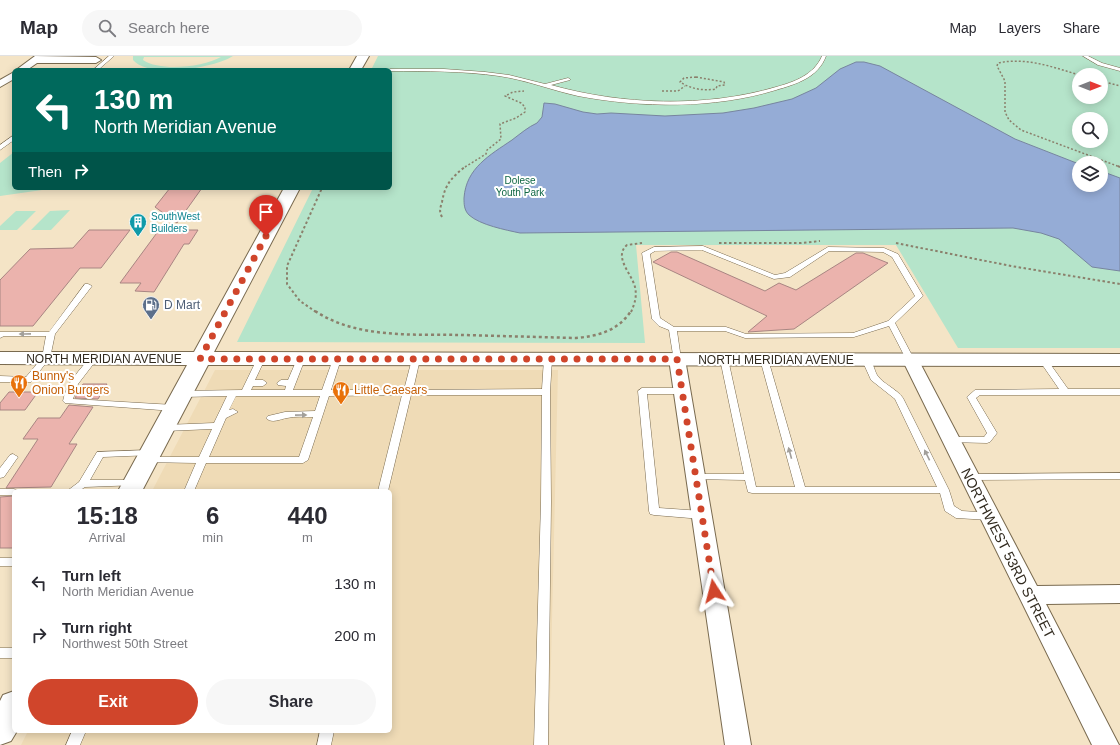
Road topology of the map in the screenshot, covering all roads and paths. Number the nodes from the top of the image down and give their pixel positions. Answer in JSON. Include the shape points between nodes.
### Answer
{"nodes":[{"id":1,"x":112,"y":56,"type":"edge"},
{"id":2,"x":363,"y":56,"type":"edge"},
{"id":3,"x":824,"y":56,"type":"edge"},
{"id":4,"x":1085,"y":56,"type":"edge"},
{"id":5,"x":38,"y":58,"type":"edge"},
{"id":6,"x":96,"y":60,"type":"dead end"},
{"id":7,"x":24,"y":68,"type":"edge"},
{"id":8,"x":97,"y":68,"type":"edge"},
{"id":9,"x":356,"y":68,"type":"edge"},
{"id":10,"x":392,"y":70,"type":"edge"},
{"id":11,"x":1120,"y":70,"type":"edge"},
{"id":12,"x":1072,"y":73,"type":"edge"},
{"id":13,"x":12,"y":76,"type":"edge"},
{"id":14,"x":568,"y":79,"type":"dead end"},
{"id":15,"x":724,"y":82,"type":"junction"},
{"id":16,"x":728,"y":82,"type":"dead end"},
{"id":17,"x":1108,"y":83,"type":"edge"},
{"id":18,"x":0,"y":84,"type":"edge"},
{"id":19,"x":546,"y":86,"type":"junction"},
{"id":20,"x":686,"y":86,"type":"junction"},
{"id":21,"x":1120,"y":86,"type":"edge"},
{"id":22,"x":698,"y":88,"type":"junction"},
{"id":23,"x":694,"y":90,"type":"dead end"},
{"id":24,"x":528,"y":91,"type":"dead end"},
{"id":25,"x":662,"y":91,"type":"joint"},
{"id":26,"x":663,"y":101,"type":"junction"},
{"id":27,"x":12,"y":139,"type":"edge"},
{"id":28,"x":0,"y":148,"type":"edge"},
{"id":29,"x":1120,"y":167,"type":"edge"},
{"id":30,"x":291,"y":190,"type":"edge"},
{"id":31,"x":442,"y":218,"type":"dead end"},
{"id":32,"x":88,"y":286,"type":"dead end"},
{"id":33,"x":891,"y":323,"type":"junction"},
{"id":34,"x":673,"y":329,"type":"junction"},
{"id":35,"x":52,"y":334,"type":"junction"},
{"id":36,"x":0,"y":336,"type":"edge"},
{"id":37,"x":0,"y":358,"type":"edge"},
{"id":38,"x":46,"y":358,"type":"junction"},
{"id":39,"x":94,"y":358,"type":"junction"},
{"id":40,"x":200,"y":359,"type":"junction"},
{"id":41,"x":261,"y":359,"type":"junction"},
{"id":42,"x":301,"y":359,"type":"junction"},
{"id":43,"x":337,"y":359,"type":"junction"},
{"id":44,"x":416,"y":359,"type":"junction"},
{"id":45,"x":548,"y":359,"type":"junction"},
{"id":46,"x":677,"y":359,"type":"junction"},
{"id":47,"x":724,"y":359,"type":"junction"},
{"id":48,"x":764,"y":359,"type":"junction"},
{"id":49,"x":866,"y":360,"type":"junction"},
{"id":50,"x":1043,"y":360,"type":"junction"},
{"id":51,"x":1120,"y":360,"type":"edge"},
{"id":52,"x":911,"y":361,"type":"junction"},
{"id":53,"x":0,"y":379,"type":"edge"},
{"id":54,"x":250,"y":383,"type":"junction"},
{"id":55,"x":263,"y":383,"type":"dead end"},
{"id":56,"x":281,"y":383,"type":"dead end"},
{"id":57,"x":292,"y":383,"type":"junction"},
{"id":58,"x":682,"y":390,"type":"junction"},
{"id":59,"x":408,"y":392,"type":"junction"},
{"id":60,"x":546,"y":392,"type":"junction"},
{"id":61,"x":1065,"y":392,"type":"junction"},
{"id":62,"x":1120,"y":392,"type":"edge"},
{"id":63,"x":245,"y":393,"type":"junction"},
{"id":64,"x":288,"y":393,"type":"junction"},
{"id":65,"x":325,"y":393,"type":"junction"},
{"id":66,"x":232,"y":394,"type":"junction"},
{"id":67,"x":178,"y":401,"type":"junction"},
{"id":68,"x":318,"y":414,"type":"junction"},
{"id":69,"x":273,"y":415,"type":"dead end"},
{"id":70,"x":217,"y":426,"type":"junction"},
{"id":71,"x":164,"y":428,"type":"junction"},
{"id":72,"x":951,"y":440,"type":"junction"},
{"id":73,"x":148,"y":456,"type":"junction"},
{"id":74,"x":13,"y":457,"type":"dead end"},
{"id":75,"x":203,"y":459,"type":"junction"},
{"id":76,"x":0,"y":476,"type":"edge"},
{"id":77,"x":1120,"y":476,"type":"edge"},
{"id":78,"x":695,"y":477,"type":"junction"},
{"id":79,"x":749,"y":477,"type":"junction"},
{"id":80,"x":970,"y":477,"type":"junction"},
{"id":81,"x":83,"y":484,"type":"junction"},
{"id":82,"x":132,"y":487,"type":"edge"},
{"id":83,"x":75,"y":489,"type":"edge"},
{"id":84,"x":190,"y":489,"type":"edge"},
{"id":85,"x":384,"y":489,"type":"edge"},
{"id":86,"x":801,"y":490,"type":"junction"},
{"id":87,"x":944,"y":490,"type":"junction"},
{"id":88,"x":0,"y":492,"type":"edge"},
{"id":89,"x":12,"y":492,"type":"edge"},
{"id":90,"x":702,"y":515,"type":"junction"},
{"id":91,"x":990,"y":516,"type":"junction"},
{"id":92,"x":0,"y":562,"type":"edge"},
{"id":93,"x":12,"y":562,"type":"edge"},
{"id":94,"x":1120,"y":594,"type":"edge"},
{"id":95,"x":1029,"y":595,"type":"junction"},
{"id":96,"x":0,"y":653,"type":"edge"},
{"id":97,"x":12,"y":653,"type":"edge"},
{"id":98,"x":12,"y":709,"type":"edge"},
{"id":99,"x":0,"y":731,"type":"edge"},
{"id":100,"x":78,"y":733,"type":"edge"},
{"id":101,"x":327,"y":733,"type":"edge"},
{"id":102,"x":73,"y":745,"type":"edge"},
{"id":103,"x":324,"y":745,"type":"edge"},
{"id":104,"x":541,"y":745,"type":"edge"},
{"id":105,"x":738,"y":745,"type":"edge"},
{"id":106,"x":1106,"y":745,"type":"edge"}],
"edges":[{"from":1,"to":8,"type":"lane"},
{"from":2,"to":9,"type":"main road"},
{"from":3,"to":26,"type":"lane","via":[[813,73],[798,82],[771,91],[743,98]]},
{"from":4,"to":11,"type":"lane"},
{"from":5,"to":6,"type":"street"},
{"from":5,"to":7,"type":"street"},
{"from":10,"to":19,"type":"lane","via":[[478,73]]},
{"from":12,"to":29,"type":"path","via":[[1016,60],[998,63],[997,66],[1005,81],[1005,112],[1009,120],[1021,130]]},
{"from":13,"to":18,"type":"street"},
{"from":14,"to":19,"type":"lane"},
{"from":15,"to":16,"type":"path"},
{"from":15,"to":20,"type":"path","via":[[690,77],[680,82]]},
{"from":15,"to":22,"type":"path","via":[[711,90]]},
{"from":17,"to":21,"type":"path"},
{"from":19,"to":26,"type":"lane","via":[[586,95]]},
{"from":20,"to":22,"type":"path"},
{"from":20,"to":25,"type":"path","via":[[678,91]]},
{"from":22,"to":23,"type":"path"},
{"from":24,"to":31,"type":"path","via":[[507,94],[506,97],[525,107],[525,112],[500,124],[501,139],[487,150],[486,154],[474,160],[452,178],[443,192],[443,202],[439,211]]},
{"from":25,"to":26,"type":"lane"},
{"from":27,"to":28,"type":"lane"},
{"from":30,"to":40,"type":"main road"},
{"from":32,"to":35,"type":"lane"},
{"from":33,"to":34,"type":"lane","via":[[854,335],[745,336],[726,329]]},
{"from":33,"to":34,"type":"lane","via":[[919,296],[895,256],[884,250],[828,249],[787,275],[774,277],[707,249],[654,249],[646,253],[646,258],[656,319]]},
{"from":33,"to":52,"type":"lane"},
{"from":34,"to":46,"type":"lane"},
{"from":35,"to":36,"type":"lane","one_way":true},
{"from":35,"to":38,"type":"lane"},
{"from":37,"to":38,"type":"main road","name":"NORTH MERIDIAN AVENUE"},
{"from":38,"to":39,"type":"main road","name":"NORTH MERIDIAN AVENUE"},
{"from":38,"to":53,"type":"lane","via":[[28,380]]},
{"from":39,"to":40,"type":"main road","name":"NORTH MERIDIAN AVENUE"},
{"from":39,"to":67,"type":"lane","via":[[72,388],[68,401]]},
{"from":40,"to":41,"type":"main road","name":"NORTH MERIDIAN AVENUE"},
{"from":40,"to":67,"type":"main road"},
{"from":41,"to":42,"type":"main road","name":"NORTH MERIDIAN AVENUE"},
{"from":41,"to":54,"type":"lane"},
{"from":42,"to":43,"type":"main road","name":"NORTH MERIDIAN AVENUE"},
{"from":42,"to":57,"type":"lane"},
{"from":43,"to":44,"type":"main road","name":"NORTH MERIDIAN AVENUE"},
{"from":43,"to":65,"type":"lane"},
{"from":44,"to":45,"type":"main road","name":"NORTH MERIDIAN AVENUE"},
{"from":44,"to":59,"type":"lane"},
{"from":45,"to":46,"type":"main road","name":"NORTH MERIDIAN AVENUE"},
{"from":45,"to":60,"type":"lane"},
{"from":46,"to":47,"type":"main road","name":"NORTH MERIDIAN AVENUE"},
{"from":46,"to":58,"type":"street"},
{"from":47,"to":48,"type":"main road","name":"NORTH MERIDIAN AVENUE"},
{"from":47,"to":79,"type":"lane"},
{"from":48,"to":49,"type":"main road","name":"NORTH MERIDIAN AVENUE"},
{"from":86,"to":48,"type":"lane","one_way":true},
{"from":49,"to":52,"type":"main road","name":"NORTH MERIDIAN AVENUE"},
{"from":87,"to":49,"type":"lane","one_way":true,"via":[[899,398],[874,378]]},
{"from":50,"to":51,"type":"main road","name":"NORTH MERIDIAN AVENUE"},
{"from":50,"to":52,"type":"main road","name":"NORTH MERIDIAN AVENUE"},
{"from":50,"to":61,"type":"lane"},
{"from":52,"to":72,"type":"street","name":"NORTHWEST 53RD STREET"},
{"from":54,"to":55,"type":"lane"},
{"from":54,"to":63,"type":"lane"},
{"from":56,"to":57,"type":"lane"},
{"from":57,"to":64,"type":"lane"},
{"from":58,"to":78,"type":"street"},
{"from":58,"to":90,"type":"lane","via":[[642,391],[654,511]]},
{"from":59,"to":60,"type":"lane"},
{"from":59,"to":65,"type":"lane"},
{"from":59,"to":85,"type":"lane"},
{"from":60,"to":104,"type":"lane"},
{"from":61,"to":62,"type":"lane"},
{"from":61,"to":72,"type":"lane","via":[[978,392],[971,397],[992,433],[987,440]]},
{"from":63,"to":64,"type":"lane"},
{"from":63,"to":66,"type":"lane"},
{"from":64,"to":65,"type":"lane"},
{"from":65,"to":68,"type":"lane"},
{"from":66,"to":67,"type":"lane"},
{"from":66,"to":70,"type":"lane","via":[[227,416]]},
{"from":67,"to":71,"type":"main road"},
{"from":69,"to":68,"type":"lane","one_way":true,"via":[[278,418],[285,415]]},
{"from":68,"to":75,"type":"lane","via":[[303,460]]},
{"from":70,"to":71,"type":"lane"},
{"from":70,"to":75,"type":"lane"},
{"from":71,"to":73,"type":"main road"},
{"from":72,"to":80,"type":"street","name":"NORTHWEST 53RD STREET"},
{"from":73,"to":75,"type":"lane"},
{"from":73,"to":81,"type":"lane","via":[[100,454]]},
{"from":73,"to":82,"type":"main road"},
{"from":74,"to":76,"type":"lane"},
{"from":75,"to":84,"type":"lane"},
{"from":77,"to":80,"type":"lane"},
{"from":78,"to":79,"type":"lane"},
{"from":78,"to":90,"type":"street"},
{"from":79,"to":86,"type":"lane","via":[[752,490]]},
{"from":80,"to":91,"type":"street","name":"NORTHWEST 53RD STREET"},
{"from":81,"to":82,"type":"lane"},
{"from":81,"to":83,"type":"lane"},
{"from":86,"to":87,"type":"lane"},
{"from":87,"to":91,"type":"lane","via":[[949,508],[960,515]]},
{"from":88,"to":89,"type":"lane"},
{"from":90,"to":105,"type":"street"},
{"from":91,"to":95,"type":"street","name":"NORTHWEST 53RD STREET"},
{"from":92,"to":93,"type":"lane"},
{"from":94,"to":95,"type":"street"},
{"from":95,"to":106,"type":"street","name":"NORTHWEST 53RD STREET"},
{"from":96,"to":97,"type":"lane"},
{"from":98,"to":99,"type":"main road"},
{"from":100,"to":102,"type":"lane"},
{"from":101,"to":103,"type":"lane"}]}
